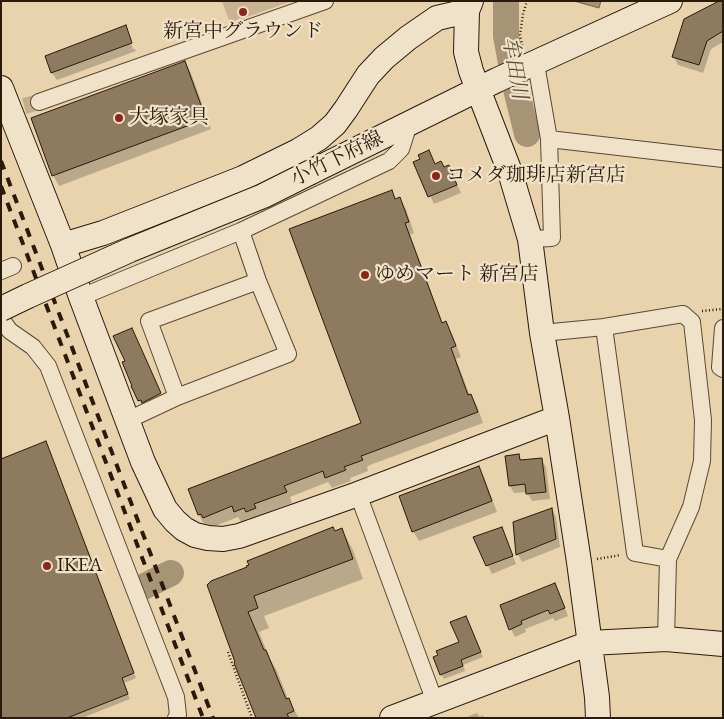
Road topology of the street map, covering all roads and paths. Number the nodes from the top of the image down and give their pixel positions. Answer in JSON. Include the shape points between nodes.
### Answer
{"nodes":[{"id":1,"x":325,"y":1,"type":"edge"},
{"id":2,"x":527,"y":1,"type":"edge"},
{"id":3,"x":670,"y":1,"type":"edge"},
{"id":4,"x":469,"y":6,"type":"edge"},
{"id":5,"x":532,"y":65,"type":"junction"},
{"id":6,"x":488,"y":85,"type":"junction"},
{"id":7,"x":1,"y":88,"type":"edge"},
{"id":8,"x":39,"y":102,"type":"tunnel mouth"},
{"id":9,"x":409,"y":124,"type":"junction"},
{"id":10,"x":548,"y":139,"type":"junction"},
{"id":11,"x":723,"y":159,"type":"edge"},
{"id":12,"x":241,"y":231,"type":"junction"},
{"id":13,"x":530,"y":239,"type":"junction"},
{"id":14,"x":63,"y":245,"type":"junction"},
{"id":15,"x":258,"y":280,"type":"junction"},
{"id":16,"x":81,"y":297,"type":"junction"},
{"id":17,"x":1,"y":309,"type":"edge"},
{"id":18,"x":604,"y":327,"type":"junction"},
{"id":19,"x":4,"y":328,"type":"edge"},
{"id":20,"x":723,"y":328,"type":"edge"},
{"id":21,"x":542,"y":333,"type":"junction"},
{"id":22,"x":723,"y":369,"type":"edge"},
{"id":23,"x":177,"y":398,"type":"junction"},
{"id":24,"x":557,"y":418,"type":"junction"},
{"id":25,"x":128,"y":420,"type":"junction"},
{"id":26,"x":358,"y":494,"type":"junction"},
{"id":27,"x":635,"y":553,"type":"junction"},
{"id":28,"x":668,"y":559,"type":"junction"},
{"id":29,"x":579,"y":562,"type":"junction"},
{"id":30,"x":666,"y":639,"type":"junction"},
{"id":31,"x":590,"y":643,"type":"junction"},
{"id":32,"x":723,"y":644,"type":"edge"},
{"id":33,"x":228,"y":652,"type":"dead end"},
{"id":34,"x":435,"y":702,"type":"junction"},
{"id":35,"x":176,"y":718,"type":"edge"},
{"id":36,"x":252,"y":718,"type":"edge"},
{"id":37,"x":392,"y":718,"type":"edge"},
{"id":38,"x":598,"y":718,"type":"edge"}],
"edges":[{"from":1,"to":8,"type":"street"},
{"from":2,"to":5,"type":"path","via":[[520,35]]},
{"from":3,"to":5,"type":"street","name":"小竹下府線"},
{"from":4,"to":6,"type":"street","via":[[466,52],[471,71]]},
{"from":4,"to":14,"type":"street","via":[[436,18],[384,58],[368,75],[335,124],[298,151],[243,178],[103,233]]},
{"from":5,"to":6,"type":"street","name":"小竹下府線"},
{"from":5,"to":10,"type":"street"},
{"from":6,"to":9,"type":"street","name":"小竹下府線"},
{"from":6,"to":13,"type":"street"},
{"from":7,"to":14,"type":"street"},
{"from":9,"to":12,"type":"street","via":[[401,149],[389,161]]},
{"from":9,"to":17,"type":"street","name":"小竹下府線","bridge":true,"via":[[263,196],[130,250]]},
{"from":10,"to":11,"type":"street"},
{"from":10,"to":13,"type":"street","via":[[552,238]]},
{"from":12,"to":15,"type":"street"},
{"from":12,"to":16,"type":"street"},
{"from":13,"to":21,"type":"street"},
{"from":14,"to":16,"type":"street"},
{"from":15,"to":23,"type":"street","via":[[149,321]]},
{"from":15,"to":23,"type":"street","via":[[288,354]]},
{"from":16,"to":25,"type":"street"},
{"from":18,"to":21,"type":"street"},
{"from":18,"to":27,"type":"street"},
{"from":18,"to":28,"type":"street","via":[[683,314],[692,322],[704,420],[702,461],[691,507]]},
{"from":19,"to":35,"type":"street","via":[[32,347],[48,366],[176,697]]},
{"from":20,"to":22,"type":"street","via":[[720,368]]},
{"from":21,"to":24,"type":"street"},
{"from":23,"to":25,"type":"street"},
{"from":24,"to":26,"type":"street"},
{"from":24,"to":29,"type":"street"},
{"from":25,"to":26,"type":"street","via":[[165,509],[195,535],[223,539],[239,536]]},
{"from":26,"to":34,"type":"street"},
{"from":27,"to":28,"type":"street"},
{"from":27,"to":29,"type":"path"},
{"from":28,"to":30,"type":"street"},
{"from":29,"to":31,"type":"street"},
{"from":30,"to":31,"type":"street"},
{"from":30,"to":32,"type":"street"},
{"from":31,"to":34,"type":"street"},
{"from":31,"to":38,"type":"street"},
{"from":33,"to":36,"type":"path"},
{"from":34,"to":37,"type":"street"}]}
